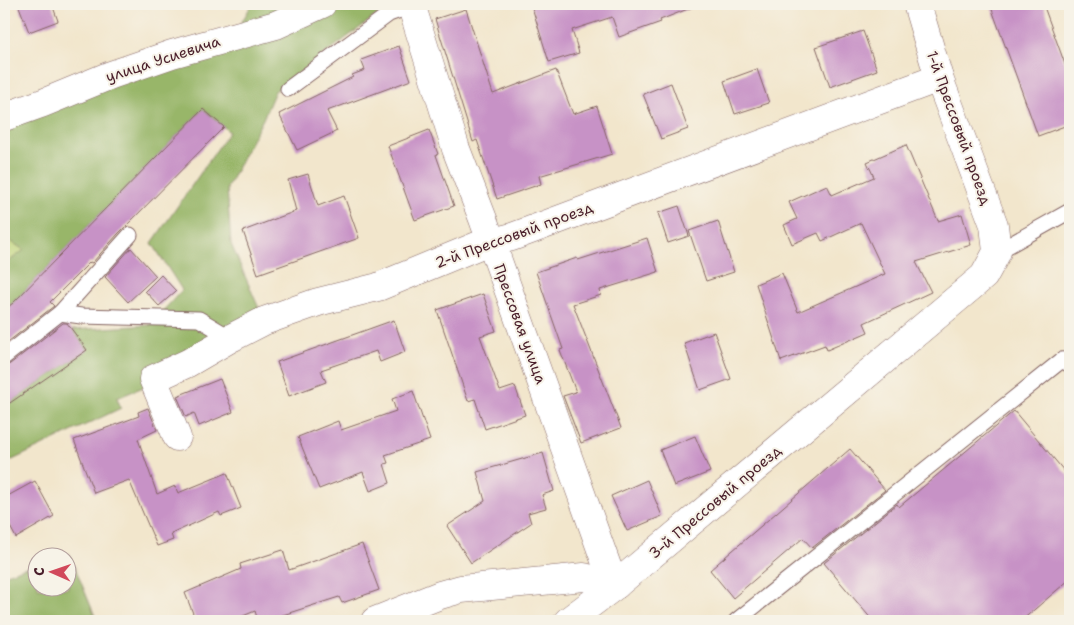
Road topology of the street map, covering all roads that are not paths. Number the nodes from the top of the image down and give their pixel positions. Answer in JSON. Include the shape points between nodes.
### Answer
{"nodes":[{"id":1,"x":322,"y":4,"type":"edge"},
{"id":2,"x":917,"y":4,"type":"edge"},
{"id":3,"x":414,"y":5,"type":"edge"},
{"id":4,"x":939,"y":78,"type":"junction"},
{"id":5,"x":288,"y":89,"type":"dead end"},
{"id":6,"x":4,"y":117,"type":"edge"},
{"id":7,"x":1070,"y":211,"type":"edge"},
{"id":8,"x":130,"y":235,"type":"dead end"},
{"id":9,"x":491,"y":243,"type":"junction"},
{"id":10,"x":997,"y":252,"type":"junction"},
{"id":11,"x":60,"y":313,"type":"junction"},
{"id":12,"x":231,"y":338,"type":"junction"},
{"id":13,"x":4,"y":357,"type":"edge"},
{"id":14,"x":1070,"y":365,"type":"edge"},
{"id":15,"x":177,"y":437,"type":"dead end"},
{"id":16,"x":616,"y":585,"type":"junction"},
{"id":17,"x":375,"y":621,"type":"edge"},
{"id":18,"x":568,"y":621,"type":"edge"},
{"id":19,"x":736,"y":621,"type":"edge"}],
"edges":[{"from":1,"to":6,"type":"street","name":"улица Усиевича","via":[[276,25],[155,60]]},
{"from":2,"to":4,"type":"street","name":"1-й Прессовый проезд"},
{"from":3,"to":5,"type":"lane","via":[[389,14]]},
{"from":3,"to":9,"type":"street","name":"Прессовая улица","via":[[456,149]]},
{"from":4,"to":9,"type":"street","name":"2-й Прессовый проезд"},
{"from":4,"to":10,"type":"street","name":"1-й Прессовый проезд","via":[[994,225]]},
{"from":7,"to":10,"type":"lane"},
{"from":8,"to":11,"type":"lane"},
{"from":9,"to":12,"type":"street","name":"2-й Прессовый проезд","via":[[378,287],[318,302],[264,321]]},
{"from":9,"to":16,"type":"street","name":"Прессовая улица"},
{"from":10,"to":16,"type":"street","name":"3-й Прессовый проезд","via":[[984,276]]},
{"from":11,"to":12,"type":"lane","via":[[199,319]]},
{"from":11,"to":13,"type":"lane"},
{"from":12,"to":15,"type":"street","name":"2-й Прессовый проезд","via":[[153,379]]},
{"from":14,"to":19,"type":"lane","via":[[1062,360]]},
{"from":16,"to":17,"type":"street","via":[[584,577],[460,590],[440,594]]},
{"from":16,"to":18,"type":"street","name":"3-й Прессовый проезд"}]}
